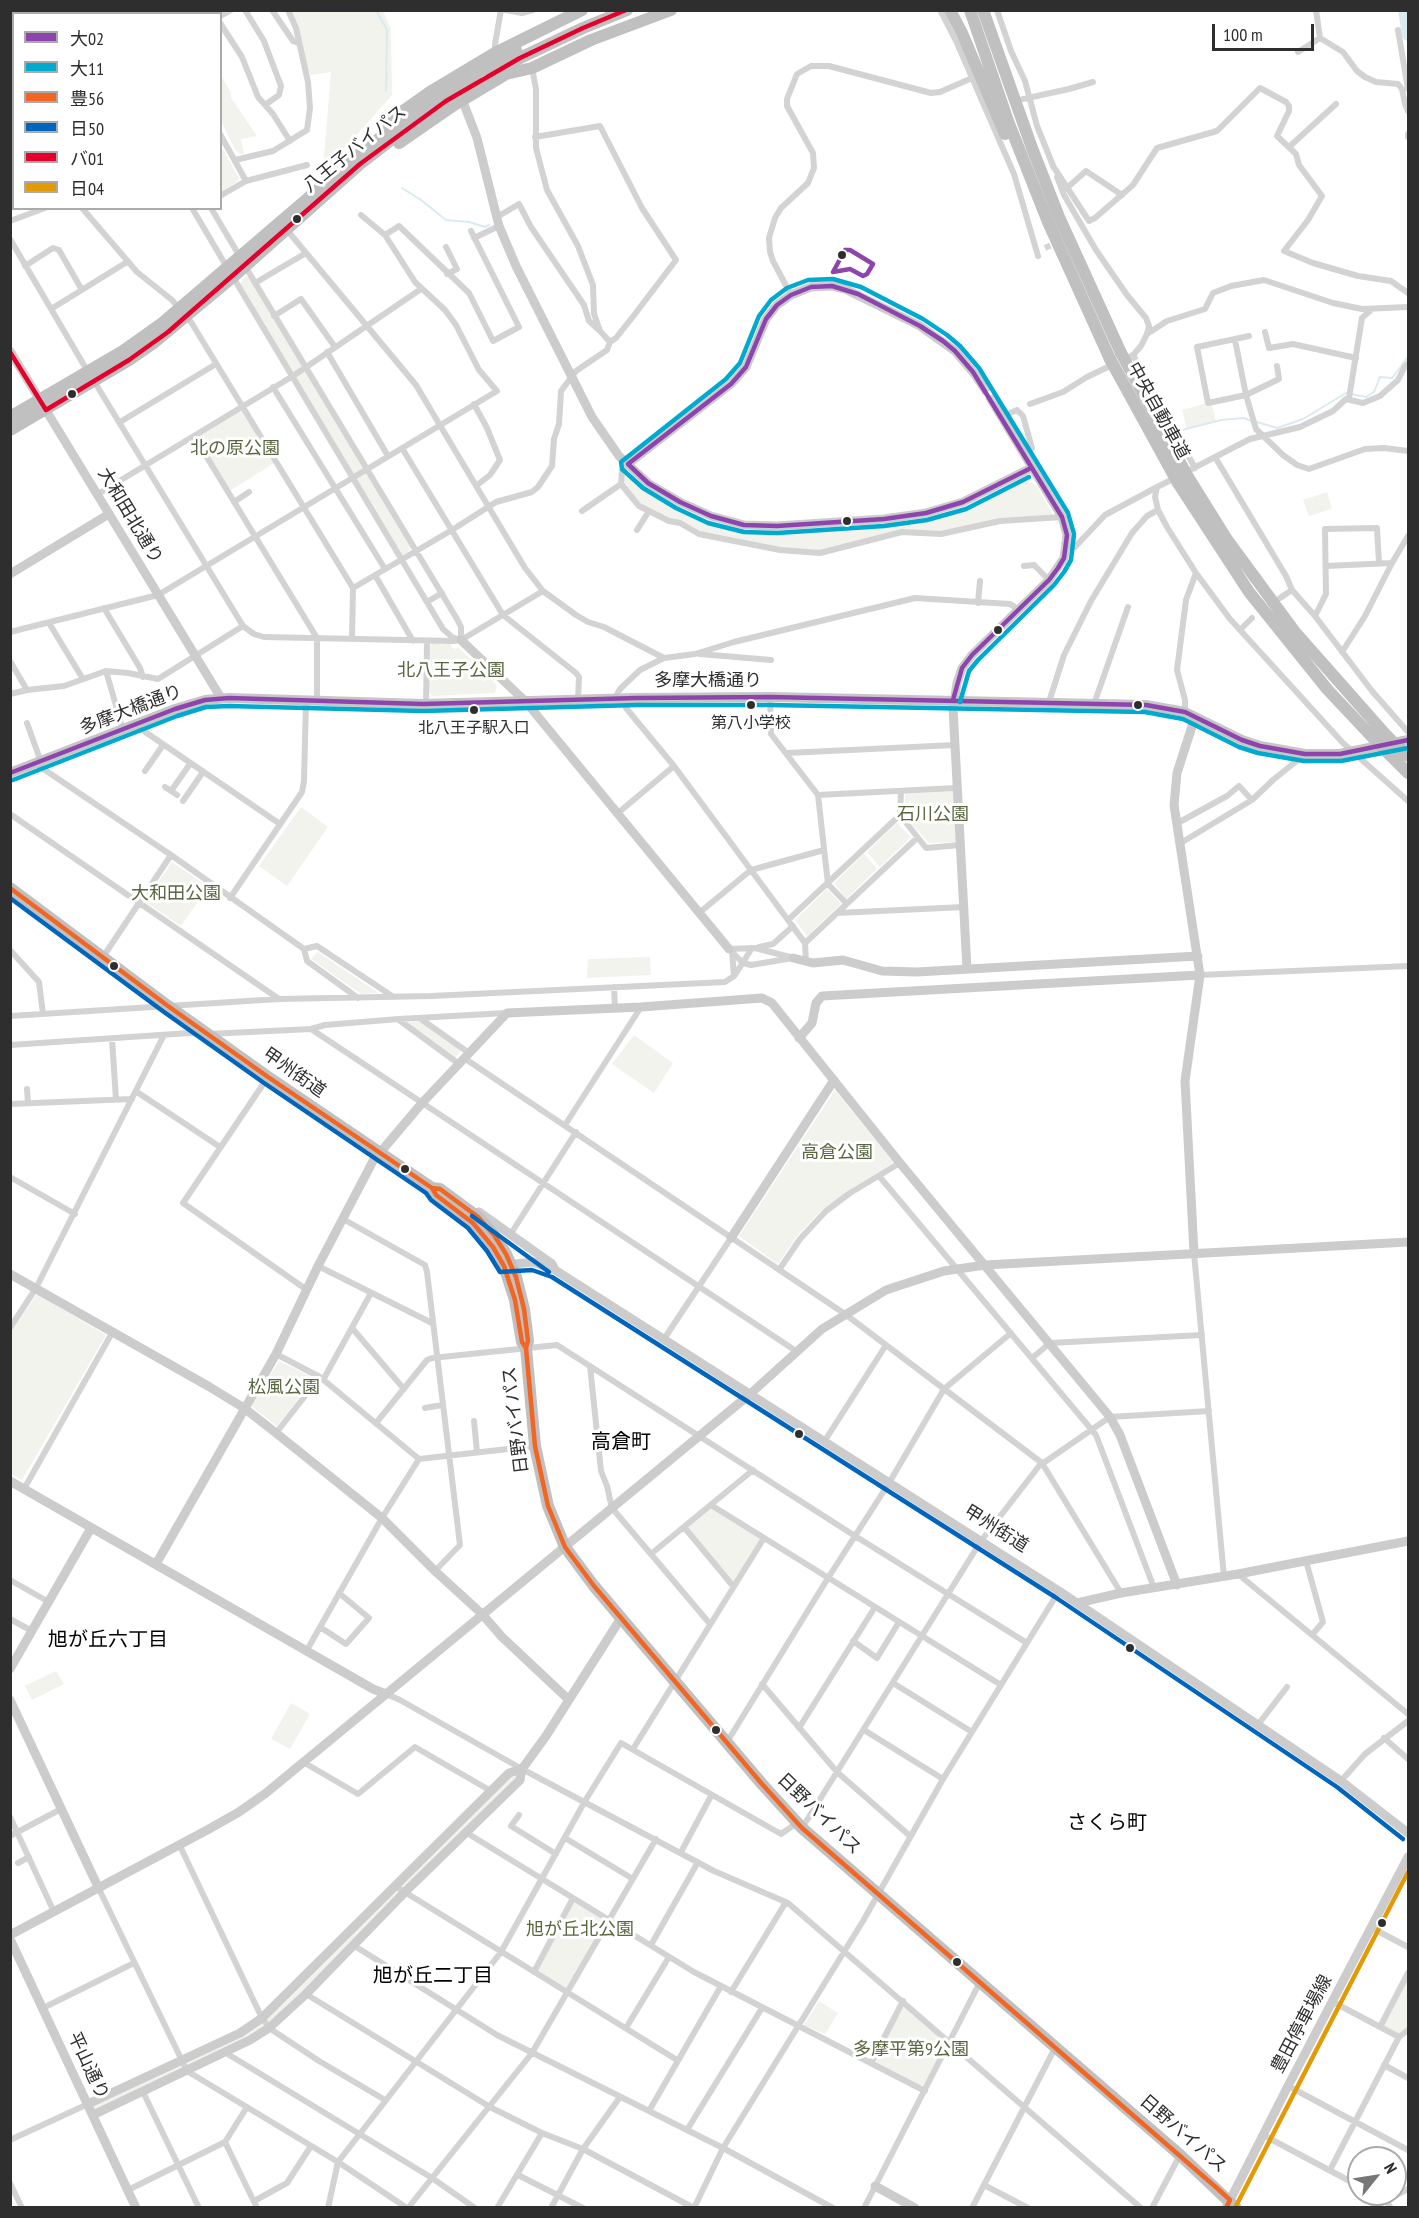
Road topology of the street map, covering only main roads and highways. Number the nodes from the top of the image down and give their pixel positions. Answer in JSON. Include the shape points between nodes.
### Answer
{"nodes":[{"id":1,"x":582,"y":10,"type":"edge"},
{"id":2,"x":603,"y":10,"type":"edge"},
{"id":3,"x":627,"y":10,"type":"edge"},
{"id":4,"x":671,"y":10,"type":"edge"},
{"id":5,"x":950,"y":10,"type":"edge"},
{"id":6,"x":970,"y":10,"type":"edge"},
{"id":7,"x":983,"y":10,"type":"edge"},
{"id":8,"x":518,"y":54,"type":"junction"},
{"id":9,"x":401,"y":127,"type":"junction"},
{"id":10,"x":288,"y":215,"type":"junction"},
{"id":11,"x":287,"y":230,"type":"junction"},
{"id":12,"x":242,"y":261,"type":"junction"},
{"id":13,"x":1096,"y":330,"type":"junction"},
{"id":14,"x":1121,"y":356,"type":"junction"},
{"id":15,"x":43,"y":405,"type":"junction"},
{"id":16,"x":10,"y":417,"type":"edge"},
{"id":17,"x":10,"y":430,"type":"edge"},
{"id":18,"x":1402,"y":750,"type":"edge"},
{"id":19,"x":1408,"y":773,"type":"edge"},
{"id":20,"x":10,"y":774,"type":"edge"},
{"id":21,"x":11,"y":889,"type":"edge"},
{"id":22,"x":432,"y":1188,"type":"junction"},
{"id":23,"x":508,"y":1265,"type":"junction"},
{"id":24,"x":1231,"y":2205,"type":"edge"}],
"edges":[{"from":1,"to":10,"type":"highway","via":[[495,53],[391,119],[326,174]]},
{"from":2,"to":8,"type":"highway","name":"八王子バイパス"},
{"from":3,"to":8,"type":"highway","name":"八王子バイパス"},
{"from":4,"to":11,"type":"highway","via":[[532,68],[506,74],[393,147]]},
{"from":5,"to":13,"type":"highway","via":[[1067,281]]},
{"from":6,"to":13,"type":"highway","name":"中央自動車道","via":[[1008,121]]},
{"from":7,"to":14,"type":"highway","name":"中央自動車道","via":[[1059,217]]},
{"from":8,"to":9,"type":"highway","name":"八王子バイパス","bridge":true},
{"from":9,"to":10,"type":"highway","name":"八王子バイパス"},
{"from":9,"to":11,"type":"highway","name":"八王子バイパス"},
{"from":10,"to":12,"type":"highway","name":"八王子バイパス"},
{"from":11,"to":12,"type":"highway","name":"八王子バイパス"},
{"from":12,"to":15,"type":"highway","name":"八王子バイパス","via":[[142,351]]},
{"from":13,"to":14,"type":"highway","name":"中央自動車道"},
{"from":14,"to":18,"type":"highway","name":"中央自動車道","bridge":true,"via":[[1249,592],[1327,689],[1380,737]]},
{"from":15,"to":16,"type":"highway","name":"八王子バイパス"},
{"from":15,"to":17,"type":"highway","name":"八王子バイパス"},
{"from":18,"to":19,"type":"highway","name":"中央自動車道"},
{"from":18,"to":20,"type":"main road","name":"多摩大橋通り","via":[[1305,754],[1260,746],[1190,715],[1146,705],[770,697],[426,704],[221,698],[181,707]]},
{"from":21,"to":22,"type":"highway","name":"甲州街道","via":[[170,1008]]},
{"from":22,"to":23,"type":"highway","name":"甲州街道","via":[[473,1223]]},
{"from":22,"to":23,"type":"highway","name":"日野バイパス","via":[[448,1194],[488,1227]]},
{"from":23,"to":24,"type":"highway","name":"日野バイパス","via":[[524,1309],[535,1446],[548,1506],[577,1566],[800,1825],[1180,2155]]}]}
